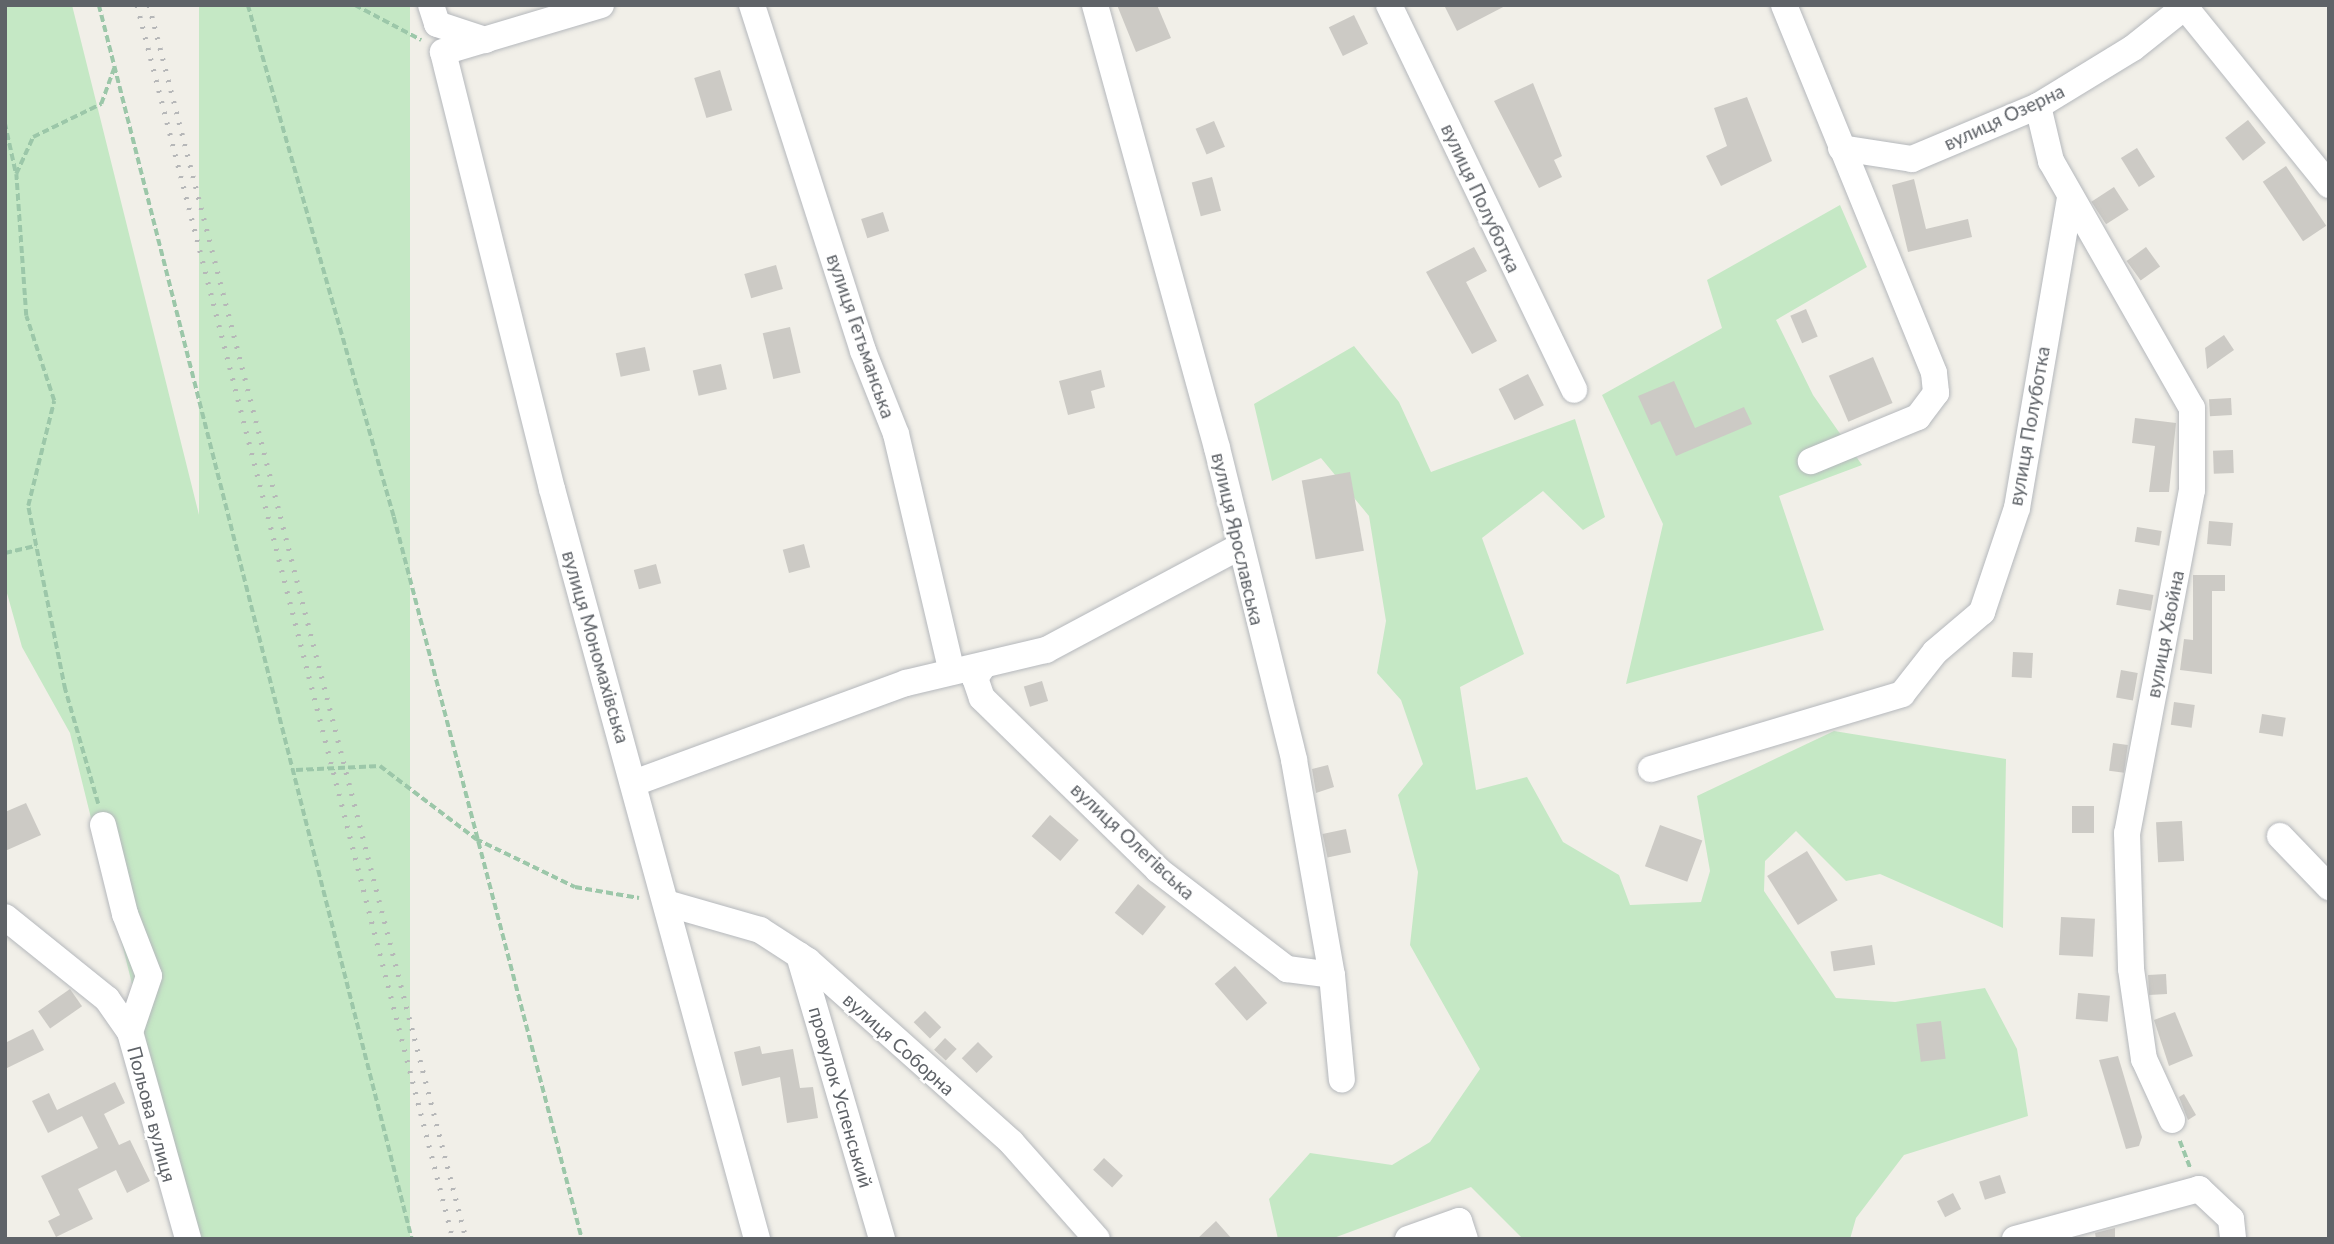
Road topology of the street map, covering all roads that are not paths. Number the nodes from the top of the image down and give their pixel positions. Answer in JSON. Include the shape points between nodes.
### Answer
{"nodes":[{"id":1,"x":431,"y":5,"type":"edge"},
{"id":2,"x":601,"y":5,"type":"edge"},
{"id":3,"x":752,"y":5,"type":"edge"},
{"id":4,"x":1096,"y":5,"type":"edge"},
{"id":5,"x":1389,"y":5,"type":"edge"},
{"id":6,"x":1784,"y":5,"type":"edge"},
{"id":7,"x":2186,"y":6,"type":"edge"},
{"id":8,"x":485,"y":40,"type":"junction"},
{"id":9,"x":2038,"y":106,"type":"junction"},
{"id":10,"x":1841,"y":148,"type":"junction"},
{"id":11,"x":2329,"y":185,"type":"edge"},
{"id":12,"x":2070,"y":197,"type":"junction"},
{"id":13,"x":1574,"y":390,"type":"dead end"},
{"id":14,"x":1811,"y":461,"type":"dead end"},
{"id":15,"x":1237,"y":548,"type":"junction"},
{"id":16,"x":984,"y":664,"type":"junction"},
{"id":17,"x":951,"y":672,"type":"junction"},
{"id":18,"x":1651,"y":769,"type":"dead end"},
{"id":19,"x":634,"y":783,"type":"junction"},
{"id":20,"x":103,"y":825,"type":"road end"},
{"id":21,"x":2280,"y":836,"type":"dead end"},
{"id":22,"x":2329,"y":887,"type":"edge"},
{"id":23,"x":666,"y":903,"type":"junction"},
{"id":24,"x":5,"y":917,"type":"edge"},
{"id":25,"x":799,"y":955,"type":"junction"},
{"id":26,"x":1332,"y":975,"type":"junction"},
{"id":27,"x":130,"y":1032,"type":"junction"},
{"id":28,"x":1342,"y":1080,"type":"dead end"},
{"id":29,"x":2172,"y":1120,"type":"road end"},
{"id":30,"x":188,"y":1239,"type":"edge"},
{"id":31,"x":757,"y":1239,"type":"edge"},
{"id":32,"x":882,"y":1239,"type":"edge"},
{"id":33,"x":1097,"y":1239,"type":"edge"},
{"id":34,"x":1408,"y":1239,"type":"edge"},
{"id":35,"x":1465,"y":1239,"type":"edge"},
{"id":36,"x":2015,"y":1239,"type":"edge"},
{"id":37,"x":2233,"y":1239,"type":"edge"}],
"edges":[{"from":1,"to":8,"type":"street","via":[[437,24]]},
{"from":2,"to":8,"type":"street"},
{"from":3,"to":17,"type":"street","name":"вулиця Гетьманська","via":[[863,351],[896,434]]},
{"from":4,"to":15,"type":"street","name":"вулиця Ярославська","via":[[1217,448]]},
{"from":5,"to":13,"type":"street","name":"вулиця Полуботка"},
{"from":6,"to":10,"type":"street"},
{"from":7,"to":9,"type":"street","name":"вулиця Озерна","via":[[2133,48]]},
{"from":7,"to":11,"type":"street"},
{"from":8,"to":19,"type":"street","name":"вулиця Мономахівська","via":[[443,52]]},
{"from":9,"to":10,"type":"street","name":"вулиця Озерна","via":[[1912,159]]},
{"from":9,"to":12,"type":"street","name":"вулиця Хвойна","via":[[2051,161]]},
{"from":10,"to":14,"type":"street","via":[[1934,373],[1936,394],[1918,417]]},
{"from":12,"to":18,"type":"street","name":"вулиця Полуботка","via":[[2017,508],[1982,612],[1935,652],[1902,694]]},
{"from":12,"to":29,"type":"street","name":"вулиця Хвойна","via":[[2192,408],[2192,490],[2127,833],[2131,969],[2144,1059]]},
{"from":15,"to":16,"type":"street","via":[[1046,650]]},
{"from":15,"to":26,"type":"street","name":"вулиця Ярославська","via":[[1294,760]]},
{"from":16,"to":17,"type":"street"},
{"from":16,"to":26,"type":"street","name":"вулиця Олегівська","via":[[975,678],[982,698],[1158,870],[1287,969]]},
{"from":17,"to":19,"type":"street"},
{"from":19,"to":23,"type":"street","name":"вулиця Мономахівська"},
{"from":20,"to":27,"type":"street","via":[[125,914],[149,976]]},
{"from":21,"to":22,"type":"street"},
{"from":23,"to":25,"type":"street","name":"вулиця Соборна","via":[[760,930]]},
{"from":23,"to":31,"type":"street","name":"вулиця Мономахівська"},
{"from":24,"to":27,"type":"street","name":"Польова вулиця","via":[[107,999]]},
{"from":25,"to":32,"type":"street","name":"провулок Успенський"},
{"from":25,"to":33,"type":"street","name":"вулиця Соборна","via":[[1012,1143]]},
{"from":26,"to":28,"type":"street","name":"вулиця Ярославська"},
{"from":27,"to":30,"type":"street","name":"Польова вулиця"},
{"from":34,"to":35,"type":"street","via":[[1459,1221]]},
{"from":36,"to":37,"type":"street","via":[[2199,1189],[2231,1219]]}]}
